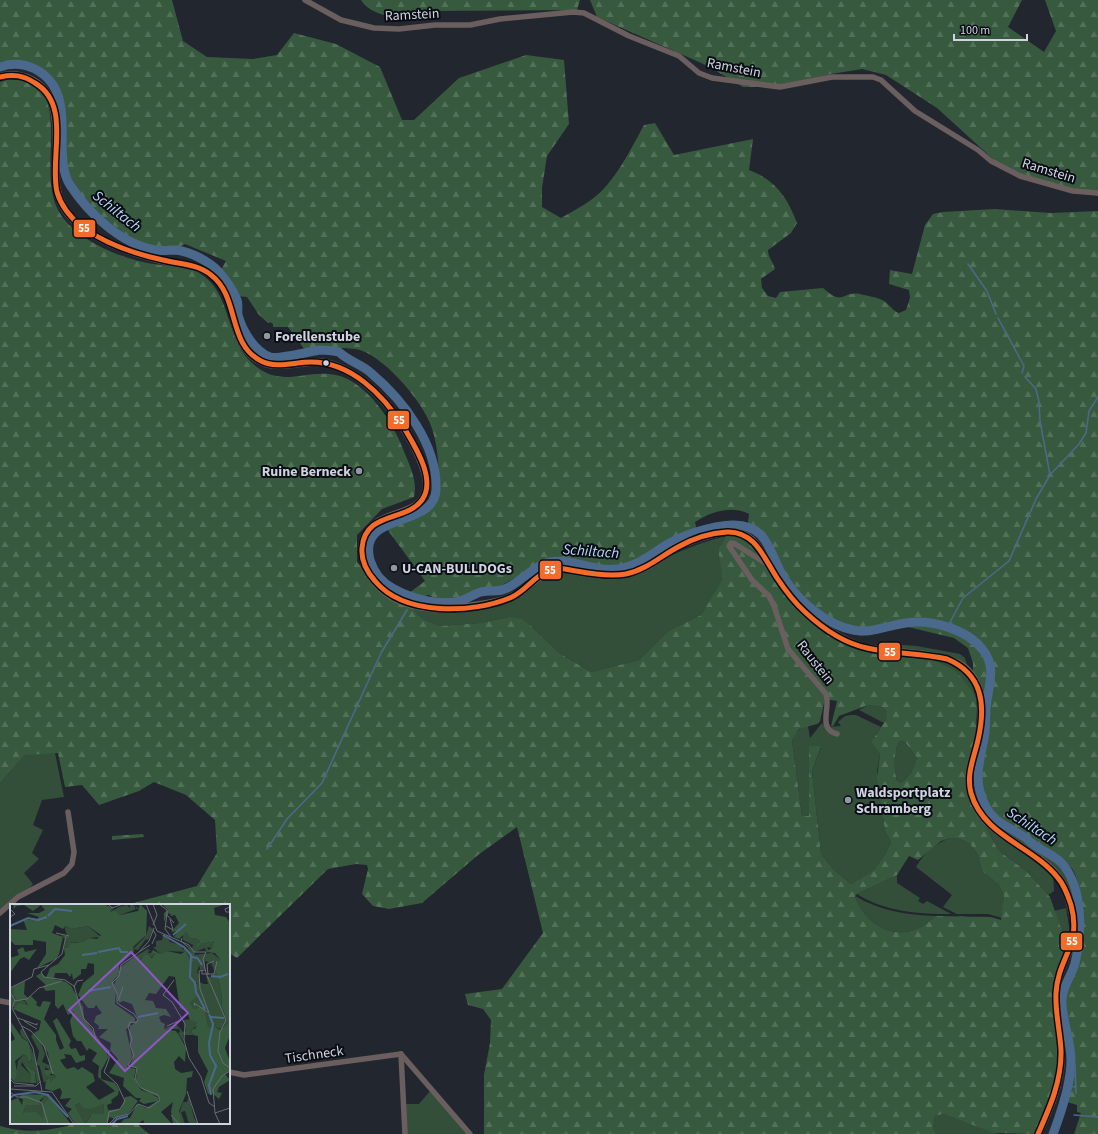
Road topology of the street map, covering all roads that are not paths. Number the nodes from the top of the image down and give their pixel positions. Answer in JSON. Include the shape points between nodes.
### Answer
{"nodes":[{"id":1,"x":305,"y":0,"type":"edge"},
{"id":2,"x":0,"y":77,"type":"edge"},
{"id":3,"x":1098,"y":193,"type":"edge"},
{"id":4,"x":770,"y":566,"type":"junction"},
{"id":5,"x":837,"y":734,"type":"dead end"},
{"id":6,"x":68,"y":812,"type":"dead end"},
{"id":7,"x":10,"y":904,"type":"edge"},
{"id":8,"x":10,"y":904,"type":"edge"},
{"id":9,"x":0,"y":913,"type":"edge"},
{"id":10,"x":0,"y":1001,"type":"edge"},
{"id":11,"x":10,"y":1002,"type":"edge"},
{"id":12,"x":401,"y":1054,"type":"junction"},
{"id":13,"x":230,"y":1072,"type":"edge"},
{"id":14,"x":405,"y":1134,"type":"edge"},
{"id":15,"x":470,"y":1134,"type":"edge"},
{"id":16,"x":1038,"y":1134,"type":"edge"}],
"edges":[{"from":1,"to":3,"type":"street","name":"Ramstein","via":[[341,20],[374,28],[470,25],[500,19],[584,13],[629,36],[679,56],[699,73],[712,78],[780,87],[832,77],[873,77],[881,80],[915,112],[991,161],[1015,173],[1073,191]]},
{"from":2,"to":4,"type":"main road","via":[[13,74],[32,80],[49,98],[56,123],[56,184],[62,204],[78,224],[119,248],[191,266],[211,274],[227,293],[236,329],[255,358],[282,366],[310,362],[336,365],[360,379],[400,422],[415,447],[424,471],[427,489],[419,504],[407,511],[384,518],[373,525],[365,538],[363,559],[372,578],[383,590],[411,605],[433,609],[496,602],[519,594],[553,569],[594,574],[626,574],[652,563],[684,544],[722,532],[746,534],[761,550]]},
{"from":4,"to":5,"type":"street","name":"Raustein","via":[[735,544],[731,543],[729,546],[752,580],[769,596],[788,649],[826,694],[828,701],[825,720],[830,731]]},
{"from":4,"to":16,"type":"main road","via":[[784,589],[807,614],[855,645],[887,652],[948,659],[968,670],[975,679],[982,700],[982,719],[969,782],[975,805],[994,827],[1055,873],[1067,894],[1073,917],[1074,938],[1057,984],[1056,1010],[1061,1059],[1058,1082]]},
{"from":6,"to":7,"type":"street","via":[[74,852],[72,864],[64,873],[18,897]]},
{"from":8,"to":9,"type":"street"},
{"from":10,"to":11,"type":"street"},
{"from":12,"to":13,"type":"street","name":"Tischneck","via":[[244,1075]]},
{"from":12,"to":14,"type":"street"},
{"from":12,"to":15,"type":"street"}]}
